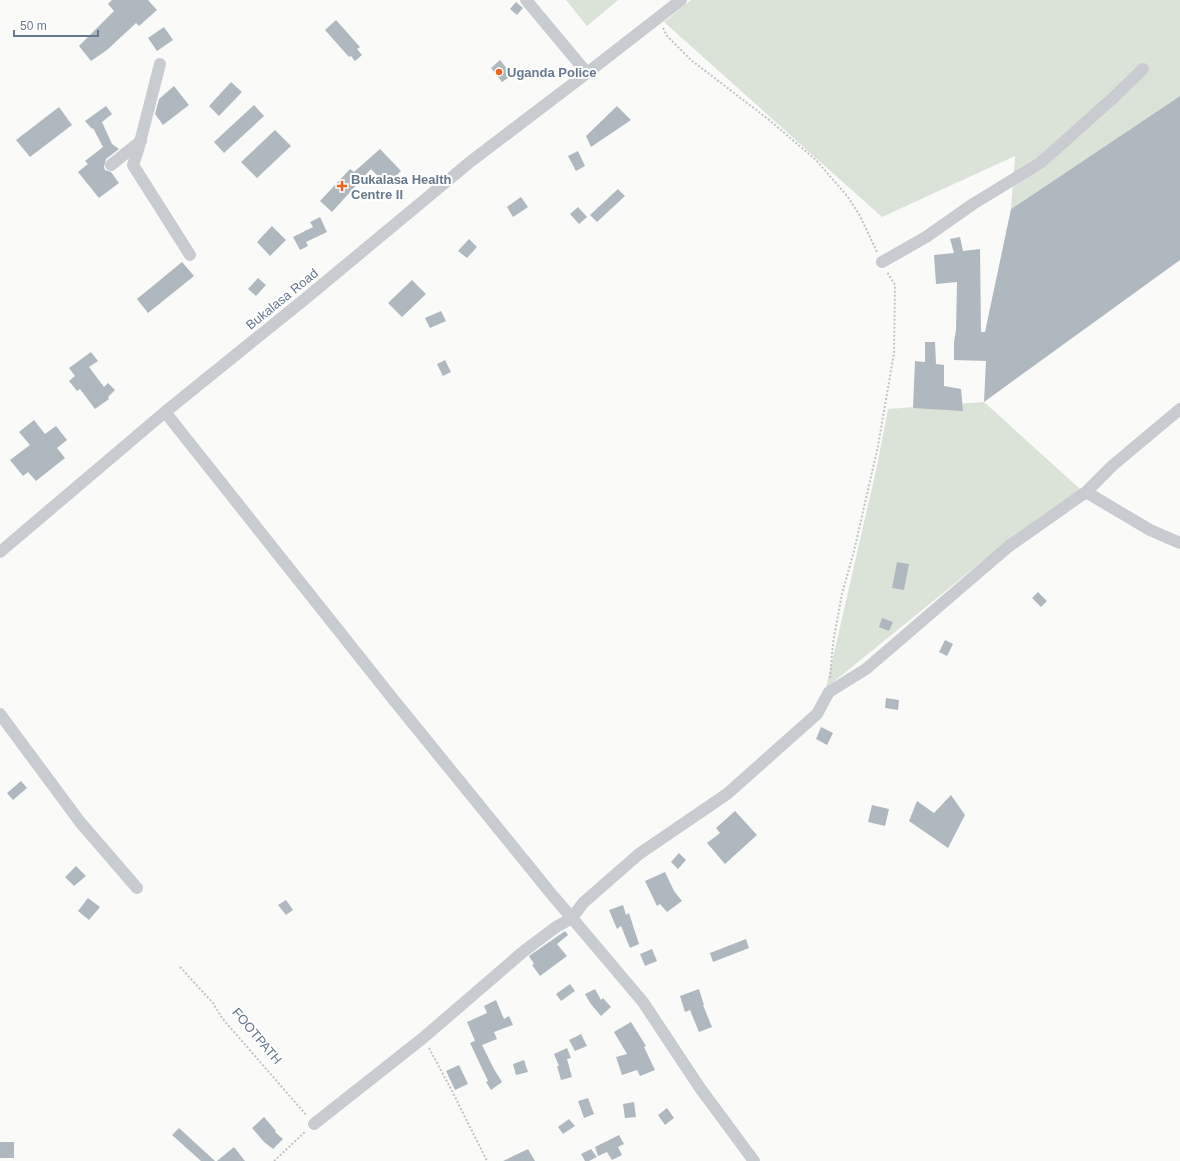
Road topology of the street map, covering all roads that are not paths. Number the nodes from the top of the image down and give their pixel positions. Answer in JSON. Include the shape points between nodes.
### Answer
{"nodes":[{"id":1,"x":526,"y":0,"type":"edge"},
{"id":2,"x":681,"y":0,"type":"edge"},
{"id":3,"x":160,"y":64,"type":"dead end"},
{"id":4,"x":1143,"y":69,"type":"dead end"},
{"id":5,"x":587,"y":73,"type":"junction"},
{"id":6,"x":141,"y":141,"type":"junction"},
{"id":7,"x":111,"y":165,"type":"dead end"},
{"id":8,"x":190,"y":255,"type":"dead end"},
{"id":9,"x":882,"y":262,"type":"road end"},
{"id":10,"x":1180,"y":409,"type":"edge"},
{"id":11,"x":165,"y":412,"type":"junction"},
{"id":12,"x":1086,"y":492,"type":"junction"},
{"id":13,"x":1180,"y":543,"type":"edge"},
{"id":14,"x":0,"y":552,"type":"edge"},
{"id":15,"x":0,"y":714,"type":"edge"},
{"id":16,"x":137,"y":888,"type":"dead end"},
{"id":17,"x":572,"y":918,"type":"junction"},
{"id":18,"x":314,"y":1124,"type":"road end"},
{"id":19,"x":754,"y":1161,"type":"edge"}],
"edges":[{"from":1,"to":5,"type":"street"},
{"from":2,"to":5,"type":"street","name":"Bukalasa Road"},
{"from":3,"to":6,"type":"street"},
{"from":4,"to":9,"type":"street","via":[[1040,162],[926,237]]},
{"from":5,"to":11,"type":"street","name":"Bukalasa Road","via":[[470,162]]},
{"from":6,"to":7,"type":"street"},
{"from":6,"to":8,"type":"street","via":[[133,165]]},
{"from":10,"to":12,"type":"street","via":[[1112,466]]},
{"from":11,"to":14,"type":"street","name":"Bukalasa Road"},
{"from":11,"to":17,"type":"street","via":[[398,705]]},
{"from":12,"to":13,"type":"street","via":[[1150,530]]},
{"from":12,"to":17,"type":"street","via":[[1008,547],[866,669],[828,693],[816,714],[727,794],[639,854],[583,904]]},
{"from":15,"to":16,"type":"street","via":[[80,822]]},
{"from":17,"to":18,"type":"street","via":[[524,951],[423,1038]]},
{"from":17,"to":19,"type":"street","via":[[643,1002],[700,1088]]}]}
